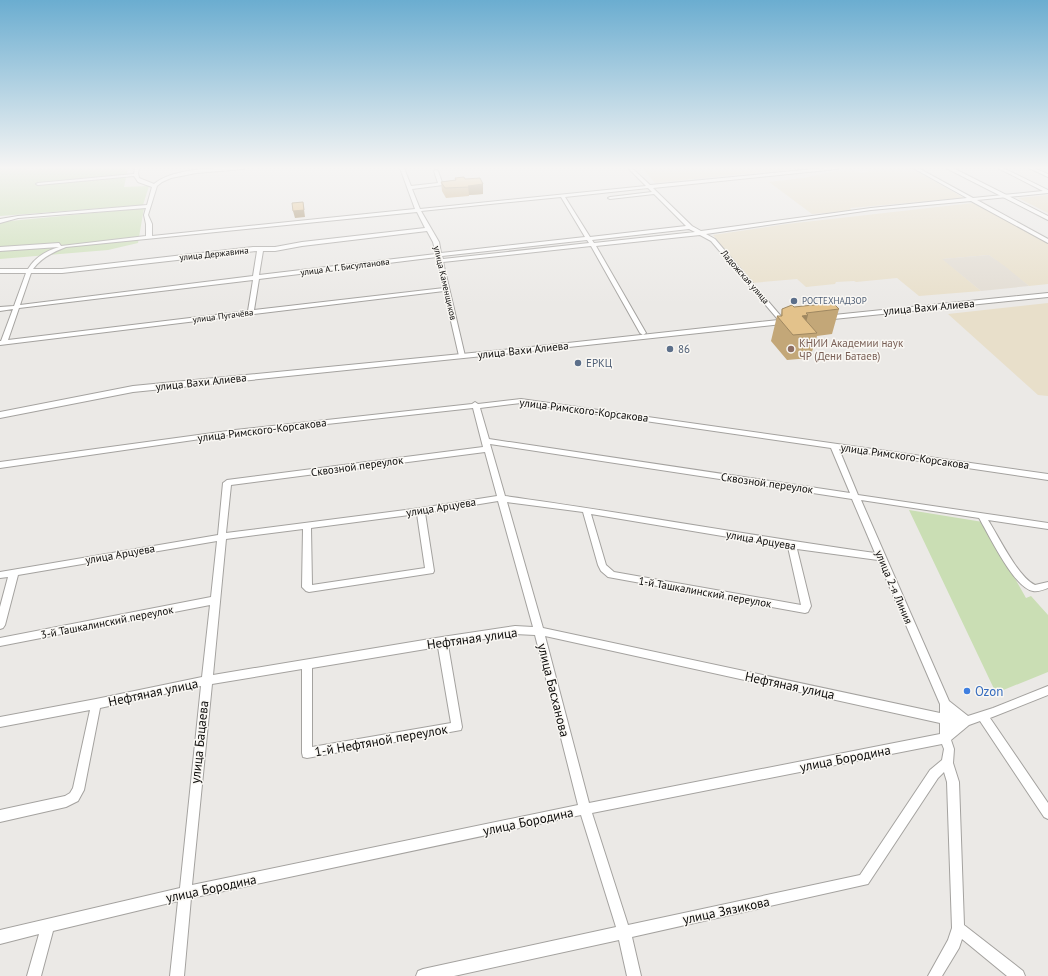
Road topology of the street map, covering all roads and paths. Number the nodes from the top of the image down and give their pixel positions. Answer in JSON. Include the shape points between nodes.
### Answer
{"nodes":[{"id":1,"x":59,"y":214,"type":"edge"},
{"id":2,"x":146,"y":214,"type":"edge"},
{"id":3,"x":420,"y":214,"type":"junction"},
{"id":4,"x":425,"y":214,"type":"edge"},
{"id":5,"x":426,"y":214,"type":"edge"},
{"id":6,"x":573,"y":214,"type":"edge"},
{"id":7,"x":676,"y":214,"type":"edge"},
{"id":8,"x":839,"y":214,"type":"edge"},
{"id":9,"x":997,"y":214,"type":"edge"},
{"id":10,"x":0,"y":221,"type":"edge"},
{"id":11,"x":690,"y":227,"type":"junction"},
{"id":12,"x":427,"y":229,"type":"junction"},
{"id":13,"x":699,"y":232,"type":"junction"},
{"id":14,"x":149,"y":238,"type":"junction"},
{"id":15,"x":588,"y":238,"type":"junction"},
{"id":16,"x":113,"y":241,"type":"junction"},
{"id":17,"x":1048,"y":241,"type":"edge"},
{"id":18,"x":74,"y":244,"type":"junction"},
{"id":19,"x":592,"y":244,"type":"junction"},
{"id":20,"x":0,"y":249,"type":"edge"},
{"id":21,"x":260,"y":250,"type":"junction"},
{"id":22,"x":439,"y":258,"type":"junction"},
{"id":23,"x":0,"y":271,"type":"edge"},
{"id":24,"x":28,"y":271,"type":"junction"},
{"id":25,"x":256,"y":278,"type":"junction"},
{"id":26,"x":447,"y":289,"type":"junction"},
{"id":27,"x":1048,"y":292,"type":"edge"},
{"id":28,"x":1048,"y":296,"type":"edge"},
{"id":29,"x":17,"y":307,"type":"junction"},
{"id":30,"x":0,"y":309,"type":"edge"},
{"id":31,"x":252,"y":312,"type":"junction"},
{"id":32,"x":793,"y":319,"type":"edge"},
{"id":33,"x":782,"y":320,"type":"junction"},
{"id":34,"x":643,"y":333,"type":"junction"},
{"id":35,"x":2,"y":343,"type":"edge"},
{"id":36,"x":461,"y":354,"type":"junction"},
{"id":37,"x":475,"y":404,"type":"junction"},
{"id":38,"x":0,"y":411,"type":"edge"},
{"id":39,"x":0,"y":415,"type":"edge"},
{"id":40,"x":487,"y":445,"type":"junction"},
{"id":41,"x":833,"y":445,"type":"junction"},
{"id":42,"x":0,"y":466,"type":"edge"},
{"id":43,"x":1048,"y":476,"type":"edge"},
{"id":44,"x":226,"y":483,"type":"joint"},
{"id":45,"x":856,"y":496,"type":"junction"},
{"id":46,"x":501,"y":498,"type":"junction"},
{"id":47,"x":586,"y":510,"type":"junction"},
{"id":48,"x":421,"y":511,"type":"junction"},
{"id":49,"x":982,"y":516,"type":"junction"},
{"id":50,"x":307,"y":526,"type":"junction"},
{"id":51,"x":1048,"y":526,"type":"edge"},
{"id":52,"x":221,"y":537,"type":"junction"},
{"id":53,"x":792,"y":545,"type":"junction"},
{"id":54,"x":881,"y":557,"type":"junction"},
{"id":55,"x":14,"y":572,"type":"junction"},
{"id":56,"x":0,"y":575,"type":"edge"},
{"id":57,"x":1048,"y":584,"type":"edge"},
{"id":58,"x":215,"y":600,"type":"junction"},
{"id":59,"x":0,"y":625,"type":"edge"},
{"id":60,"x":539,"y":631,"type":"junction"},
{"id":61,"x":0,"y":642,"type":"edge"},
{"id":62,"x":442,"y":642,"type":"junction"},
{"id":63,"x":307,"y":664,"type":"junction"},
{"id":64,"x":205,"y":681,"type":"junction"},
{"id":65,"x":1048,"y":690,"type":"edge"},
{"id":66,"x":96,"y":704,"type":"junction"},
{"id":67,"x":945,"y":704,"type":"junction"},
{"id":68,"x":982,"y":716,"type":"junction"},
{"id":69,"x":944,"y":719,"type":"junction"},
{"id":70,"x":966,"y":721,"type":"junction"},
{"id":71,"x":0,"y":722,"type":"edge"},
{"id":72,"x":945,"y":738,"type":"junction"},
{"id":73,"x":947,"y":762,"type":"junction"},
{"id":74,"x":585,"y":809,"type":"junction"},
{"id":75,"x":1048,"y":813,"type":"edge"},
{"id":76,"x":0,"y":816,"type":"edge"},
{"id":77,"x":185,"y":893,"type":"junction"},
{"id":78,"x":48,"y":926,"type":"junction"},
{"id":79,"x":958,"y":928,"type":"junction"},
{"id":80,"x":624,"y":932,"type":"junction"},
{"id":81,"x":0,"y":937,"type":"edge"},
{"id":82,"x":34,"y":976,"type":"edge"},
{"id":83,"x":177,"y":976,"type":"edge"},
{"id":84,"x":423,"y":976,"type":"edge"},
{"id":85,"x":634,"y":976,"type":"edge"},
{"id":86,"x":935,"y":976,"type":"edge"},
{"id":87,"x":1018,"y":976,"type":"edge"}],
"edges":[{"from":1,"to":10,"type":"street"},
{"from":2,"to":14,"type":"street"},
{"from":3,"to":4,"type":"street"},
{"from":3,"to":5,"type":"street"},
{"from":3,"to":12,"type":"street","name":"улица Каменщиков"},
{"from":3,"to":14,"type":"street"},
{"from":3,"to":16,"type":"street","via":[[149,243]]},
{"from":6,"to":15,"type":"street"},
{"from":7,"to":11,"type":"street","name":"Ладожская улица"},
{"from":8,"to":13,"type":"street","name":"улица А. Г. Бисултанова"},
{"from":9,"to":17,"type":"street"},
{"from":11,"to":13,"type":"street","name":"Ладожская улица"},
{"from":11,"to":15,"type":"street","name":"улица А. Г. Бисултанова"},
{"from":12,"to":21,"type":"street","name":"улица Державина"},
{"from":12,"to":22,"type":"street","name":"улица Каменщиков","via":[[433,235]]},
{"from":13,"to":19,"type":"street","name":"улица А. Г. Бисултанова"},
{"from":13,"to":33,"type":"street","name":"Ладожская улица","via":[[712,240]]},
{"from":14,"to":16,"type":"street"},
{"from":15,"to":19,"type":"street"},
{"from":15,"to":22,"type":"street","name":"улица А. Г. Бисултанова"},
{"from":16,"to":18,"type":"street"},
{"from":18,"to":20,"type":"street"},
{"from":18,"to":24,"type":"street","via":[[55,249],[39,258]]},
{"from":19,"to":22,"type":"street","name":"улица А. Г. Бисултанова"},
{"from":19,"to":34,"type":"street"},
{"from":21,"to":24,"type":"street","name":"улица Державина","via":[[62,271]]},
{"from":21,"to":25,"type":"street"},
{"from":22,"to":25,"type":"street","name":"улица А. Г. Бисултанова"},
{"from":22,"to":26,"type":"street","name":"улица Каменщиков"},
{"from":23,"to":24,"type":"street","name":"улица Державина"},
{"from":24,"to":29,"type":"street"},
{"from":25,"to":29,"type":"street","name":"улица А. Г. Бисултанова"},
{"from":25,"to":31,"type":"street"},
{"from":26,"to":31,"type":"street","name":"улица Пугачёва"},
{"from":26,"to":36,"type":"street","name":"улица Каменщиков"},
{"from":27,"to":28,"type":"main road","name":"улица Вахи Алиева","via":[[815,317]]},
{"from":29,"to":30,"type":"street","name":"улица А. Г. Бисултанова"},
{"from":29,"to":35,"type":"street"},
{"from":31,"to":35,"type":"street","name":"улица Пугачёва"},
{"from":32,"to":33,"type":"main road","name":"улица Вахи Алиева"},
{"from":33,"to":34,"type":"main road","name":"улица Вахи Алиева"},
{"from":33,"to":36,"type":"main road","name":"улица Вахи Алиева"},
{"from":34,"to":36,"type":"main road","name":"улица Вахи Алиева"},
{"from":36,"to":38,"type":"main road","name":"улица Вахи Алиева","via":[[125,386]]},
{"from":36,"to":39,"type":"main road","name":"улица Вахи Алиева","via":[[133,389]]},
{"from":37,"to":40,"type":"street","name":"улица Басханова"},
{"from":37,"to":41,"type":"street","name":"улица Римского-Корсакова","via":[[521,401]]},
{"from":37,"to":42,"type":"street","name":"улица Римского-Корсакова","via":[[235,432]]},
{"from":40,"to":44,"type":"street","name":"Сквозной переулок"},
{"from":40,"to":45,"type":"street","name":"Сквозной переулок"},
{"from":40,"to":46,"type":"street","name":"улица Басханова"},
{"from":41,"to":43,"type":"street","name":"улица Римского-Корсакова"},
{"from":41,"to":45,"type":"street","name":"улица 2-я Линия"},
{"from":44,"to":52,"type":"street","name":"улица Бацаева"},
{"from":45,"to":49,"type":"street","name":"Сквозной переулок"},
{"from":45,"to":54,"type":"street","name":"улица 2-я Линия"},
{"from":46,"to":47,"type":"street","name":"улица Арцуева"},
{"from":46,"to":48,"type":"street","name":"улица Арцуева"},
{"from":46,"to":60,"type":"street","name":"улица Басханова"},
{"from":47,"to":53,"type":"street","name":"улица Арцуева"},
{"from":47,"to":53,"type":"street","name":"1-й Ташкалинский переулок","via":[[602,565],[611,575],[804,609],[806,606]]},
{"from":48,"to":50,"type":"street","name":"улица Арцуева"},
{"from":48,"to":50,"type":"street","via":[[430,571],[309,589]]},
{"from":49,"to":51,"type":"street","name":"Сквозной переулок"},
{"from":49,"to":57,"type":"street","via":[[1026,585],[1034,588]]},
{"from":50,"to":52,"type":"street","name":"улица Арцуева"},
{"from":52,"to":55,"type":"street","name":"улица Арцуева"},
{"from":52,"to":58,"type":"street","name":"улица Бацаева"},
{"from":53,"to":54,"type":"street","name":"улица Арцуева"},
{"from":54,"to":67,"type":"street","name":"улица 2-я Линия"},
{"from":55,"to":56,"type":"street","name":"улица Арцуева"},
{"from":55,"to":59,"type":"street"},
{"from":58,"to":61,"type":"street","name":"3-й Ташкалинский переулок"},
{"from":58,"to":64,"type":"street","name":"улица Бацаева"},
{"from":60,"to":62,"type":"street","name":"Нефтяная улица","via":[[515,630]]},
{"from":60,"to":69,"type":"street","name":"Нефтяная улица"},
{"from":60,"to":74,"type":"street","name":"улица Басханова"},
{"from":62,"to":63,"type":"street","name":"Нефтяная улица"},
{"from":62,"to":63,"type":"street","name":"1-й Нефтяной переулок","via":[[456,727],[307,753]]},
{"from":63,"to":64,"type":"street","name":"Нефтяная улица"},
{"from":64,"to":66,"type":"street","name":"Нефтяная улица"},
{"from":64,"to":77,"type":"street","name":"улица Бацаева"},
{"from":65,"to":68,"type":"street","name":"улица Бородина"},
{"from":66,"to":71,"type":"street","name":"Нефтяная улица"},
{"from":66,"to":76,"type":"street","via":[[78,790],[74,797]]},
{"from":67,"to":69,"type":"street"},
{"from":67,"to":70,"type":"street","name":"улица 2-я Линия"},
{"from":68,"to":70,"type":"street","name":"улица Бородина"},
{"from":68,"to":75,"type":"street"},
{"from":69,"to":70,"type":"street","name":"Нефтяная улица"},
{"from":69,"to":72,"type":"street"},
{"from":70,"to":72,"type":"street","name":"улица Бородина"},
{"from":72,"to":73,"type":"street","via":[[949,749]]},
{"from":72,"to":74,"type":"street","name":"улица Бородина"},
{"from":73,"to":79,"type":"street","via":[[953,782]]},
{"from":73,"to":80,"type":"street","name":"улица Зязикова","via":[[934,774],[864,880]]},
{"from":74,"to":77,"type":"street","name":"улица Бородина"},
{"from":74,"to":80,"type":"street","name":"улица Басханова"},
{"from":77,"to":78,"type":"street","name":"улица Бородина"},
{"from":77,"to":83,"type":"street","name":"улица Бацаева"},
{"from":78,"to":81,"type":"street","name":"улица Бородина"},
{"from":78,"to":82,"type":"street"},
{"from":79,"to":86,"type":"street","via":[[954,943]]},
{"from":79,"to":87,"type":"street"},
{"from":80,"to":84,"type":"street","name":"улица Зязикова"},
{"from":80,"to":85,"type":"street","name":"улица Басханова"}]}
